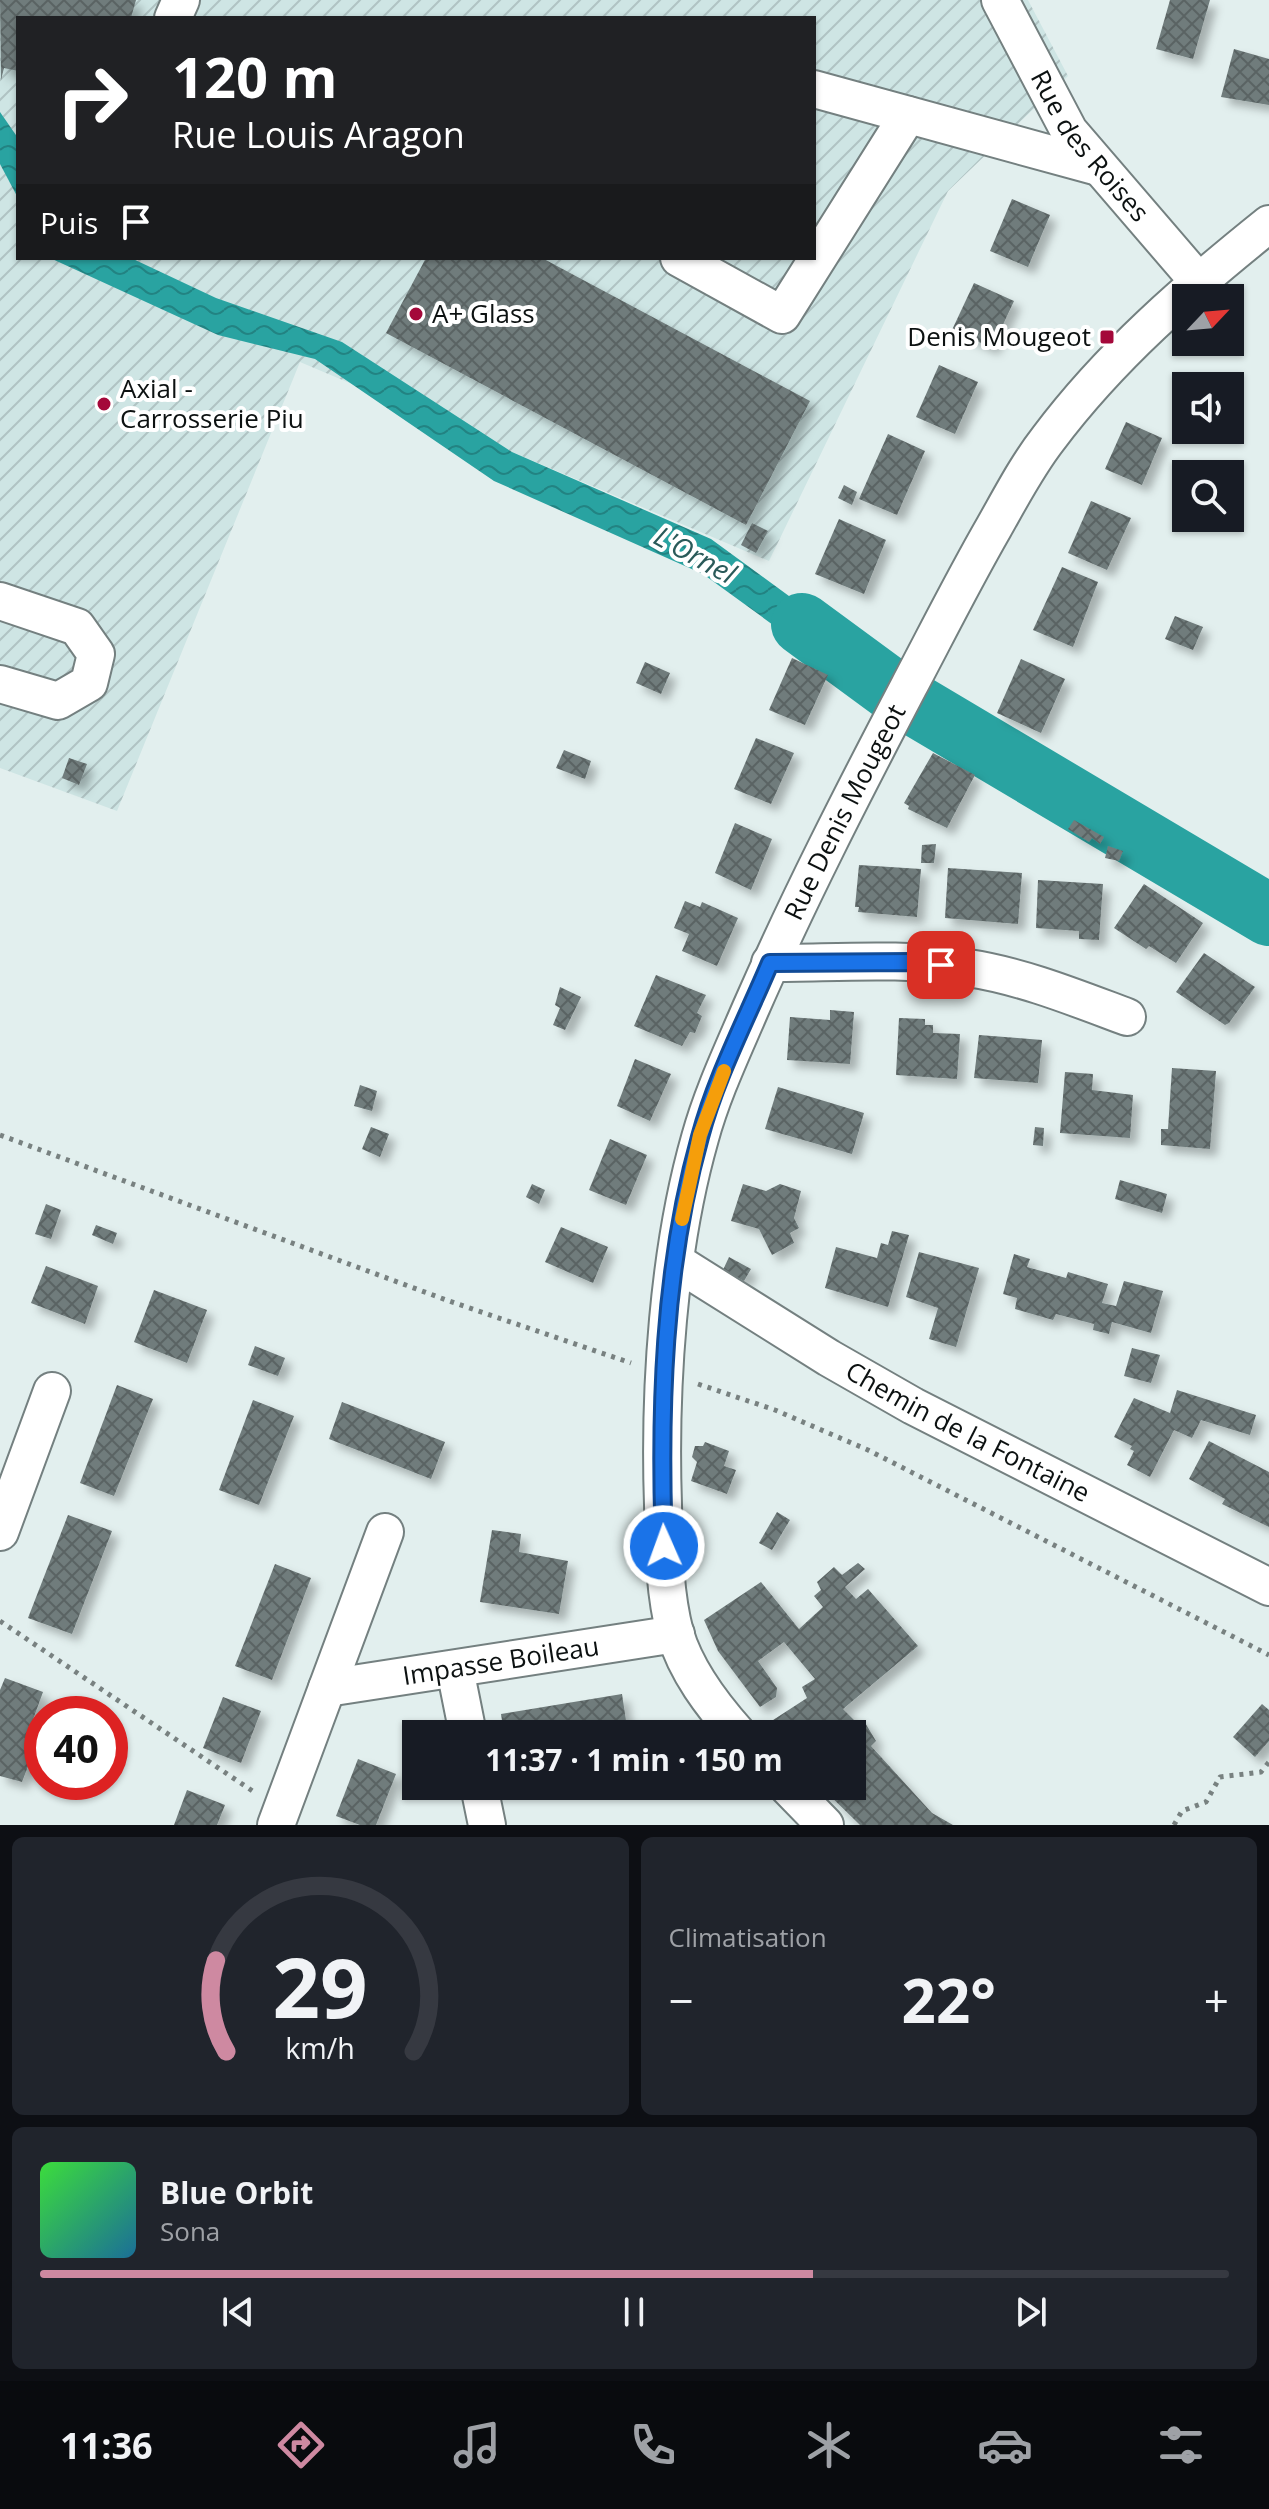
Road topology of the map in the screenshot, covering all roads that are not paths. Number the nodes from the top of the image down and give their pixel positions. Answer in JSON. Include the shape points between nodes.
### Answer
{"nodes":[{"id":1,"x":1000,"y":0,"type":"edge"},
{"id":2,"x":816,"y":90,"type":"edge"},
{"id":3,"x":908,"y":115,"type":"junction"},
{"id":4,"x":1098,"y":167,"type":"junction"},
{"id":5,"x":1269,"y":224,"type":"edge"},
{"id":6,"x":683,"y":260,"type":"edge"},
{"id":7,"x":1198,"y":281,"type":"junction"},
{"id":8,"x":0,"y":601,"type":"edge"},
{"id":9,"x":0,"y":684,"type":"edge"},
{"id":10,"x":770,"y":963,"type":"junction"},
{"id":11,"x":1127,"y":1017,"type":"dead end"},
{"id":12,"x":676,"y":1262,"type":"junction"},
{"id":13,"x":52,"y":1391,"type":"dead end"},
{"id":14,"x":0,"y":1532,"type":"edge"},
{"id":15,"x":385,"y":1532,"type":"dead end"},
{"id":16,"x":1269,"y":1587,"type":"edge"},
{"id":17,"x":676,"y":1634,"type":"junction"},
{"id":18,"x":455,"y":1669,"type":"junction"},
{"id":19,"x":327,"y":1688,"type":"junction"},
{"id":20,"x":465,"y":1720,"type":"edge"},
{"id":21,"x":725,"y":1720,"type":"edge"},
{"id":22,"x":482,"y":1800,"type":"edge"},
{"id":23,"x":801,"y":1800,"type":"edge"},
{"id":24,"x":279,"y":1818,"type":"edge"},
{"id":25,"x":487,"y":1825,"type":"edge"},
{"id":26,"x":825,"y":1825,"type":"edge"}],
"edges":[{"from":1,"to":4,"type":"street","name":"Rue des Roises","via":[[1069,131]]},
{"from":2,"to":3,"type":"street"},
{"from":3,"to":4,"type":"street"},
{"from":3,"to":6,"type":"street","via":[[782,315]]},
{"from":4,"to":7,"type":"street","name":"Rue des Roises"},
{"from":5,"to":7,"type":"street","name":"Rue Denis Mougeot"},
{"from":7,"to":10,"type":"street","name":"Rue Denis Mougeot","via":[[1077,400],[1044,444],[964,580]]},
{"from":8,"to":9,"type":"street","via":[[77,627],[96,654],[89,683],[58,701]]},
{"from":10,"to":11,"type":"street","via":[[913,962],[969,968]]},
{"from":10,"to":12,"type":"street","name":"Rue Denis Mougeot","via":[[700,1135]]},
{"from":12,"to":16,"type":"street","name":"Chemin de la Fontaine","via":[[913,1406]]},
{"from":12,"to":17,"type":"street","name":"Rue Denis Mougeot","via":[[661,1457],[668,1595]]},
{"from":13,"to":14,"type":"street"},
{"from":15,"to":19,"type":"street"},
{"from":17,"to":18,"type":"street","name":"Impasse Boileau"},
{"from":17,"to":21,"type":"street","name":"Rue Denis Mougeot","via":[[690,1668]]},
{"from":18,"to":19,"type":"street","name":"Impasse Boileau"},
{"from":18,"to":20,"type":"street"},
{"from":19,"to":24,"type":"street"},
{"from":22,"to":25,"type":"street"},
{"from":23,"to":26,"type":"street"}]}
